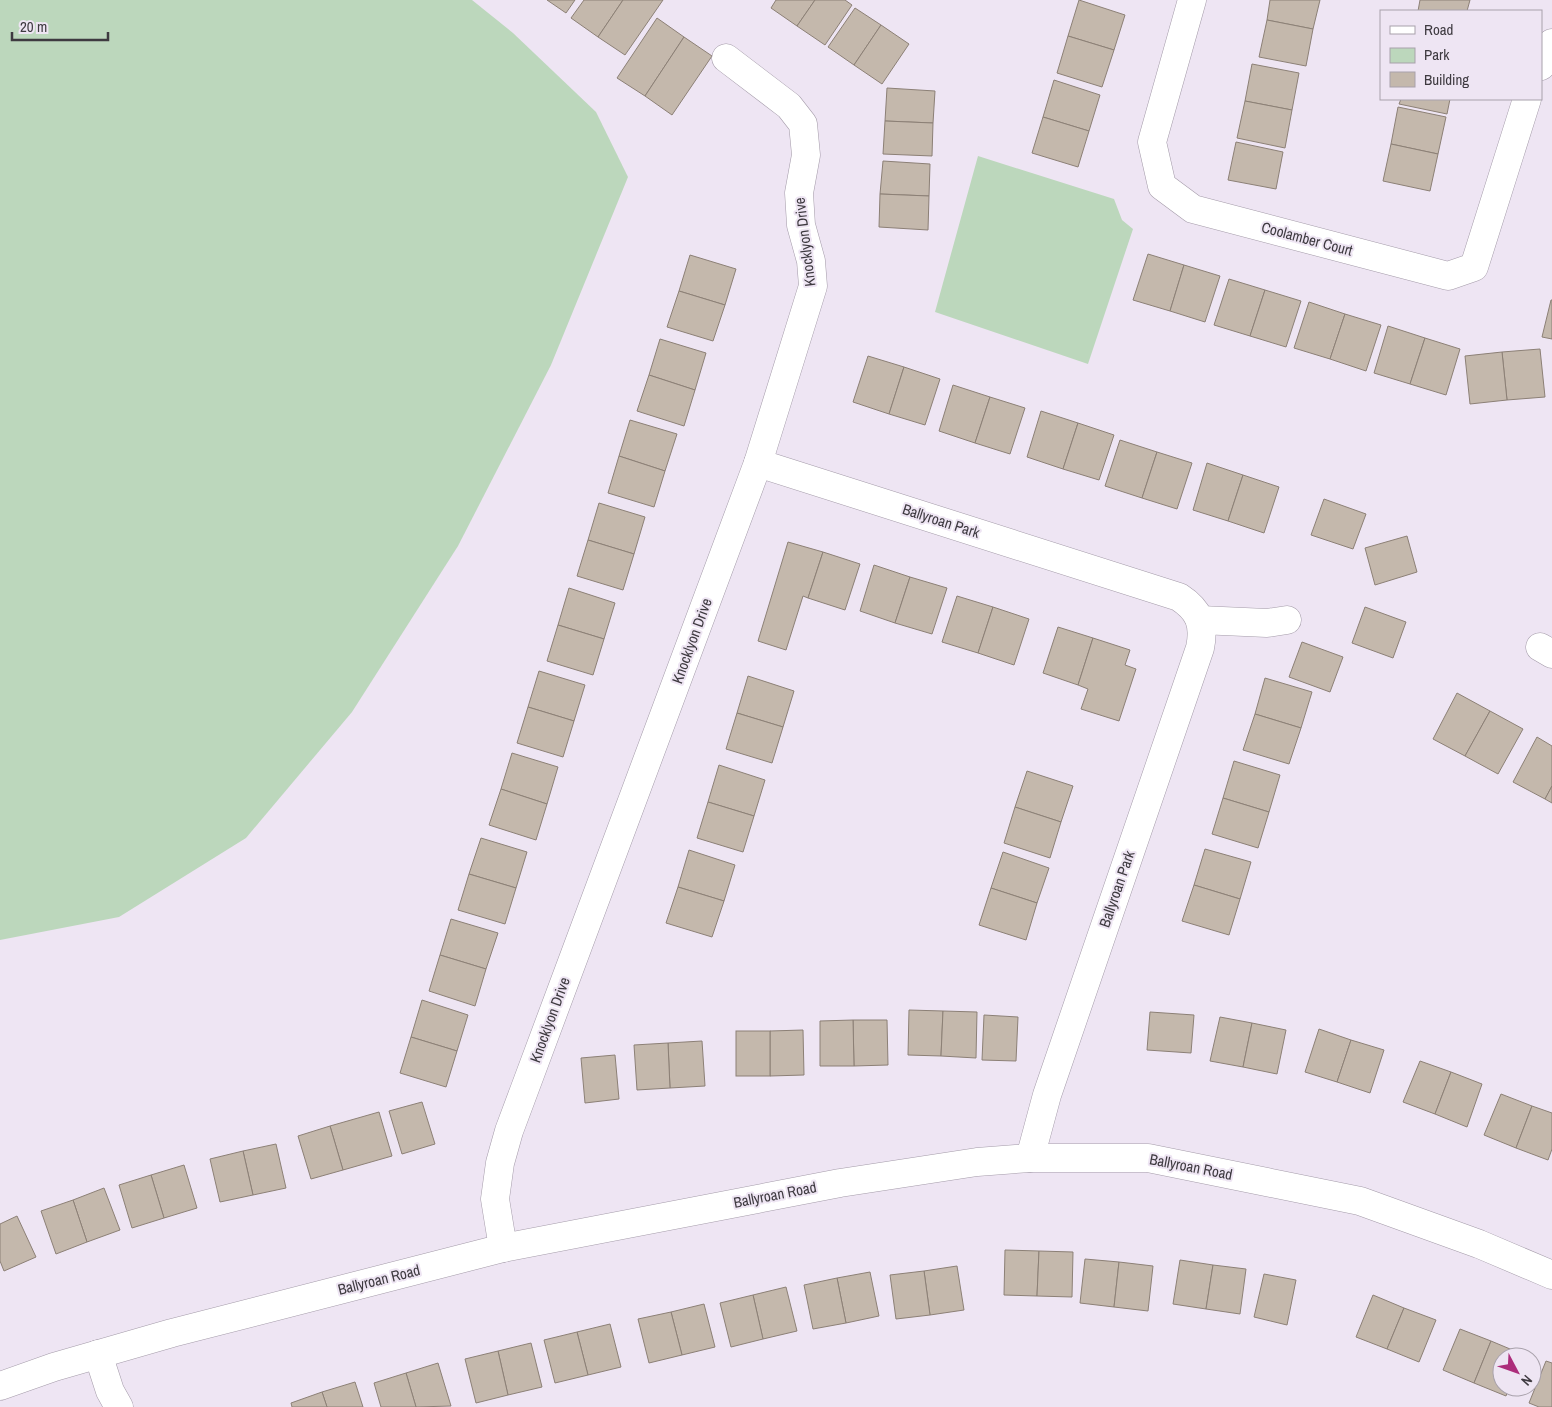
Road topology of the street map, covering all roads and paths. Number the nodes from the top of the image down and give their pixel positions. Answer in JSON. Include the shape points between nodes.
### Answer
{"nodes":[{"id":1,"x":1192,"y":0,"type":"edge"},
{"id":2,"x":1552,"y":43,"type":"edge"},
{"id":3,"x":726,"y":58,"type":"dead end"},
{"id":4,"x":1542,"y":64,"type":"edge"},
{"id":5,"x":1527,"y":100,"type":"edge"},
{"id":6,"x":758,"y":463,"type":"junction"},
{"id":7,"x":1200,"y":620,"type":"junction"},
{"id":8,"x":1287,"y":620,"type":"dead end"},
{"id":9,"x":1030,"y":1158,"type":"junction"},
{"id":10,"x":503,"y":1248,"type":"junction"},
{"id":11,"x":1552,"y":1275,"type":"edge"},
{"id":12,"x":98,"y":1354,"type":"junction"},
{"id":13,"x":0,"y":1386,"type":"edge"},
{"id":14,"x":119,"y":1407,"type":"edge"}],
"edges":[{"from":1,"to":5,"type":"street","name":"Coolamber Court","via":[[1152,142],[1162,186],[1194,209],[1448,276],[1474,267]]},
{"from":2,"to":4,"type":"street"},
{"from":3,"to":6,"type":"street","name":"Knocklyon Drive","via":[[789,106],[803,124],[805,140],[806,155],[799,193],[801,225],[813,286]]},
{"from":6,"to":7,"type":"street","name":"Ballyroan Park","via":[[1180,597],[1193,606]]},
{"from":6,"to":10,"type":"street","name":"Knocklyon Drive","via":[[509,1131],[495,1199]]},
{"from":7,"to":8,"type":"street","via":[[1267,623]]},
{"from":7,"to":9,"type":"street","name":"Ballyroan Park","via":[[1203,635],[1200,648],[1047,1095]]},
{"from":9,"to":10,"type":"street","name":"Ballyroan Road","via":[[978,1162],[840,1183]]},
{"from":9,"to":11,"type":"street","name":"Ballyroan Road","via":[[1148,1158],[1360,1201],[1479,1244]]},
{"from":10,"to":12,"type":"street","name":"Ballyroan Road"},
{"from":12,"to":13,"type":"street","name":"Ballyroan Road"},
{"from":12,"to":14,"type":"street"}]}
